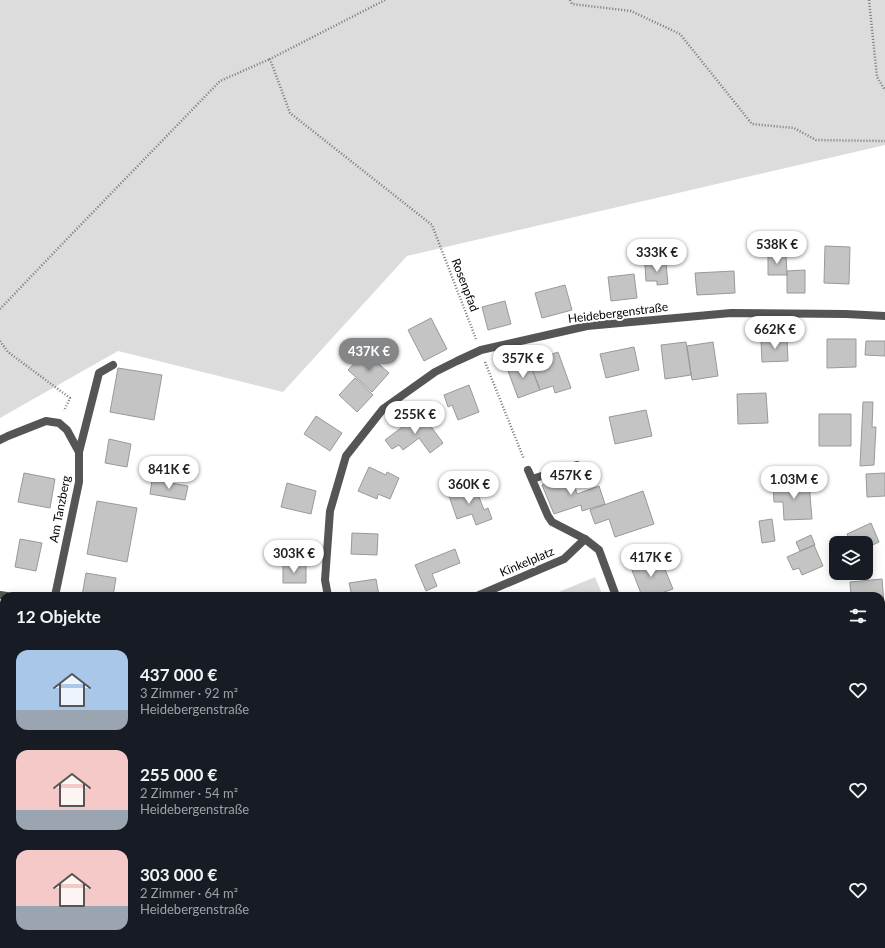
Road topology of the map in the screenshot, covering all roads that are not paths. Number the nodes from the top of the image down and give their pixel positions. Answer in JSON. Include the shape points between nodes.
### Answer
{"nodes":[{"id":1,"x":885,"y":316,"type":"edge"},
{"id":2,"x":113,"y":365,"type":"dead end"},
{"id":3,"x":0,"y":440,"type":"edge"},
{"id":4,"x":79,"y":452,"type":"junction"},
{"id":5,"x":577,"y":465,"type":"dead end"},
{"id":6,"x":528,"y":470,"type":"road end"},
{"id":7,"x":532,"y":479,"type":"junction"},
{"id":8,"x":585,"y":539,"type":"junction"},
{"id":9,"x":56,"y":592,"type":"edge"},
{"id":10,"x":327,"y":592,"type":"edge"},
{"id":11,"x":486,"y":592,"type":"edge"},
{"id":12,"x":615,"y":592,"type":"edge"}],
"edges":[{"from":1,"to":10,"type":"street","name":"Heidebergenstraße","via":[[731,313],[587,326],[481,350],[435,372],[383,408],[346,456],[330,511],[325,580]]},
{"from":2,"to":4,"type":"street","via":[[99,373]]},
{"from":3,"to":4,"type":"street","name":"Am Tanzberg","via":[[46,421],[59,423],[67,430]]},
{"from":4,"to":9,"type":"street","name":"Am Tanzberg","via":[[79,482]]},
{"from":5,"to":7,"type":"street"},
{"from":6,"to":7,"type":"street"},
{"from":7,"to":8,"type":"street","via":[[552,522]]},
{"from":8,"to":11,"type":"street","name":"Kinkelplatz","via":[[564,559]]},
{"from":8,"to":12,"type":"street","via":[[599,550]]}]}
